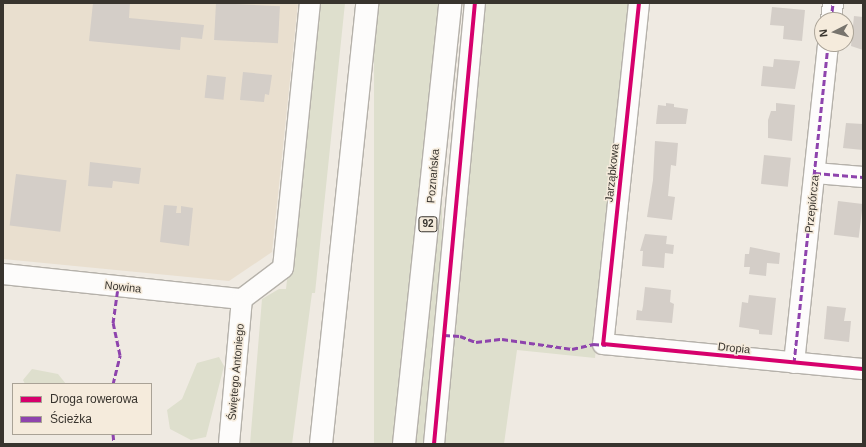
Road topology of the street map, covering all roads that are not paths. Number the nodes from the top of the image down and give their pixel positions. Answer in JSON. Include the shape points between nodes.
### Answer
{"nodes":[{"id":1,"x":310,"y":3,"type":"edge"},
{"id":2,"x":367,"y":3,"type":"edge"},
{"id":3,"x":450,"y":3,"type":"edge"},
{"id":4,"x":475,"y":3,"type":"edge"},
{"id":5,"x":639,"y":3,"type":"edge"},
{"id":6,"x":827,"y":52,"type":"edge"},
{"id":7,"x":815,"y":173,"type":"junction"},
{"id":8,"x":863,"y":178,"type":"edge"},
{"id":9,"x":3,"y":274,"type":"edge"},
{"id":10,"x":242,"y":299,"type":"junction"},
{"id":11,"x":604,"y":344,"type":"joint"},
{"id":12,"x":794,"y":363,"type":"junction"},
{"id":13,"x":863,"y":369,"type":"edge"},
{"id":14,"x":229,"y":444,"type":"edge"},
{"id":15,"x":322,"y":444,"type":"edge"},
{"id":16,"x":404,"y":444,"type":"edge"},
{"id":17,"x":434,"y":444,"type":"edge"}],
"edges":[{"from":1,"to":10,"type":"street","via":[[283,268]]},
{"from":2,"to":15,"type":"main road"},
{"from":3,"to":16,"type":"main road","name":"Poznańska","number":"92"},
{"from":4,"to":17,"type":"street"},
{"from":5,"to":11,"type":"street","name":"Jarząbkowa"},
{"from":6,"to":7,"type":"street","name":"Przepiórcza"},
{"from":7,"to":8,"type":"street"},
{"from":7,"to":12,"type":"street","name":"Przepiórcza"},
{"from":9,"to":10,"type":"street","name":"Nowina"},
{"from":10,"to":14,"type":"street","name":"Świętego Antoniego"},
{"from":11,"to":12,"type":"street","name":"Dropia"},
{"from":12,"to":13,"type":"street","name":"Dropia"}]}
